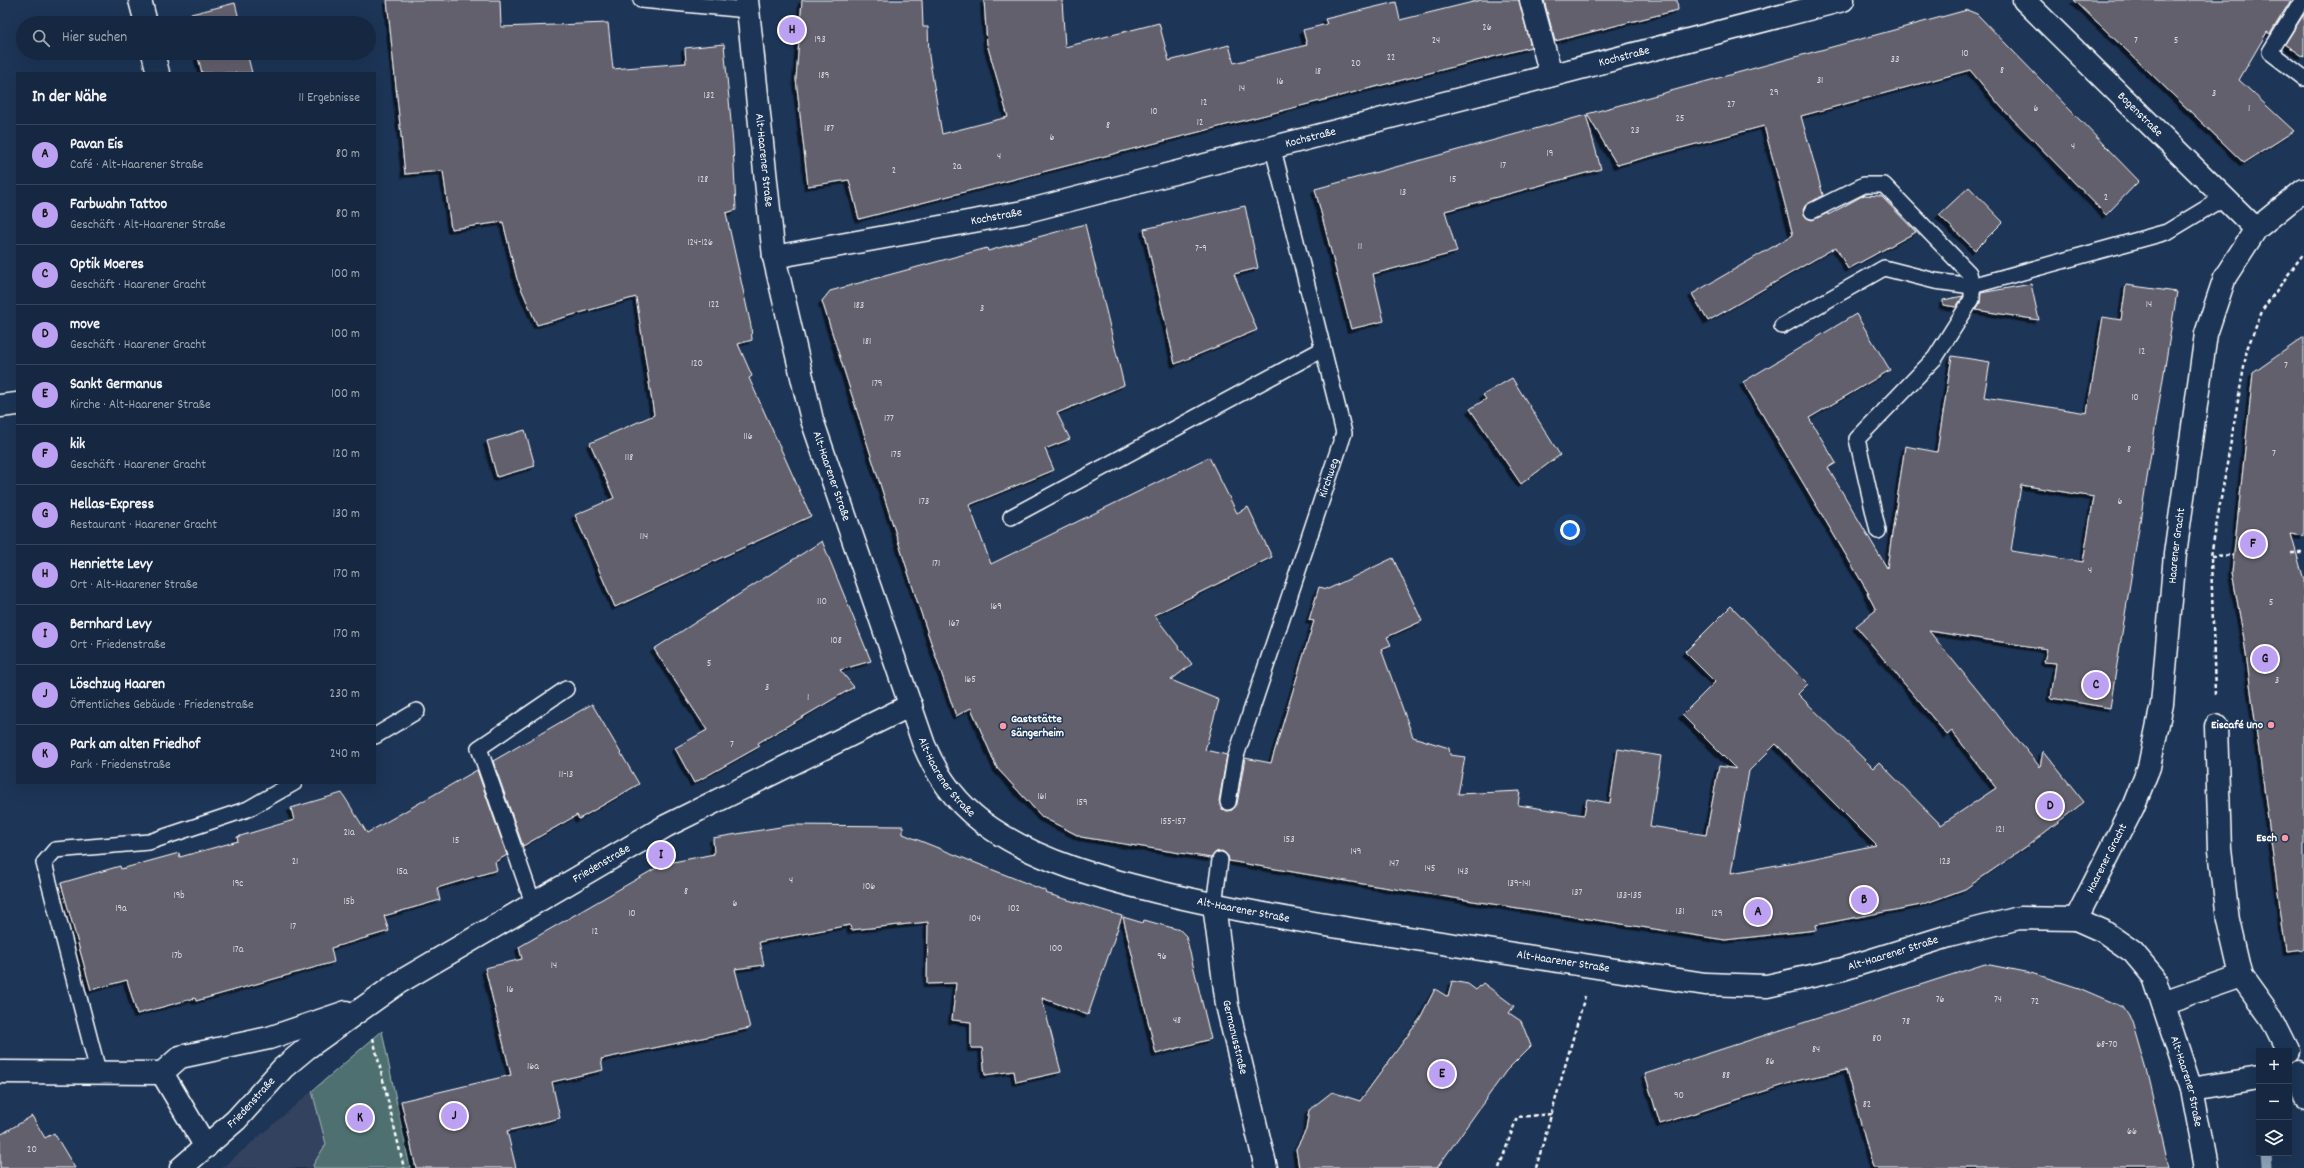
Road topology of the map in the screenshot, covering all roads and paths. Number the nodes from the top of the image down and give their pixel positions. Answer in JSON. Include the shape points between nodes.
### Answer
{"nodes":[{"id":1,"x":140,"y":0,"type":"edge"},
{"id":2,"x":641,"y":0,"type":"edge"},
{"id":3,"x":1531,"y":0,"type":"edge"},
{"id":4,"x":1842,"y":0,"type":"edge"},
{"id":5,"x":2024,"y":0,"type":"edge"},
{"id":6,"x":2302,"y":0,"type":"edge"},
{"id":7,"x":748,"y":5,"type":"edge"},
{"id":8,"x":144,"y":16,"type":"edge"},
{"id":9,"x":155,"y":60,"type":"edge"},
{"id":10,"x":158,"y":72,"type":"edge"},
{"id":11,"x":1551,"y":74,"type":"junction"},
{"id":12,"x":2304,"y":78,"type":"edge"},
{"id":13,"x":1273,"y":149,"type":"junction"},
{"id":14,"x":2304,"y":190,"type":"edge"},
{"id":15,"x":2225,"y":197,"type":"junction"},
{"id":16,"x":1812,"y":211,"type":"dead end"},
{"id":17,"x":2256,"y":229,"type":"junction"},
{"id":18,"x":2304,"y":253,"type":"edge"},
{"id":19,"x":774,"y":257,"type":"junction"},
{"id":20,"x":1972,"y":286,"type":"junction"},
{"id":21,"x":1782,"y":326,"type":"dead end"},
{"id":22,"x":1323,"y":349,"type":"junction"},
{"id":23,"x":16,"y":404,"type":"edge"},
{"id":24,"x":0,"y":406,"type":"edge"},
{"id":25,"x":1011,"y":517,"type":"dead end"},
{"id":26,"x":1878,"y":531,"type":"dead end"},
{"id":27,"x":2291,"y":553,"type":"dead end"},
{"id":28,"x":2304,"y":553,"type":"edge"},
{"id":29,"x":2234,"y":555,"type":"dead end"},
{"id":30,"x":2211,"y":556,"type":"junction"},
{"id":31,"x":566,"y":689,"type":"dead end"},
{"id":32,"x":911,"y":705,"type":"junction"},
{"id":33,"x":417,"y":711,"type":"dead end"},
{"id":34,"x":2216,"y":726,"type":"joint"},
{"id":35,"x":376,"y":735,"type":"edge"},
{"id":36,"x":292,"y":784,"type":"edge"},
{"id":37,"x":1228,"y":802,"type":"dead end"},
{"id":38,"x":1220,"y":860,"type":"dead end"},
{"id":39,"x":533,"y":903,"type":"junction"},
{"id":40,"x":1214,"y":906,"type":"junction"},
{"id":41,"x":2076,"y":919,"type":"junction"},
{"id":42,"x":1593,"y":966,"type":"junction"},
{"id":43,"x":2241,"y":976,"type":"junction"},
{"id":44,"x":2163,"y":1003,"type":"junction"},
{"id":45,"x":366,"y":1005,"type":"junction"},
{"id":46,"x":2287,"y":1048,"type":"edge"},
{"id":47,"x":2292,"y":1060,"type":"edge"},
{"id":48,"x":98,"y":1071,"type":"junction"},
{"id":49,"x":0,"y":1072,"type":"edge"},
{"id":50,"x":2297,"y":1072,"type":"edge"},
{"id":51,"x":162,"y":1073,"type":"junction"},
{"id":52,"x":2256,"y":1078,"type":"edge"},
{"id":53,"x":2191,"y":1089,"type":"junction"},
{"id":54,"x":2304,"y":1097,"type":"edge"},
{"id":55,"x":1552,"y":1114,"type":"junction"},
{"id":56,"x":206,"y":1147,"type":"junction"},
{"id":57,"x":181,"y":1168,"type":"edge"},
{"id":58,"x":404,"y":1168,"type":"edge"},
{"id":59,"x":1266,"y":1168,"type":"edge"},
{"id":60,"x":1499,"y":1168,"type":"edge"},
{"id":61,"x":1536,"y":1168,"type":"edge"},
{"id":62,"x":2206,"y":1168,"type":"edge"}],
"edges":[{"from":1,"to":8,"type":"street"},
{"from":2,"to":7,"type":"lane"},
{"from":3,"to":11,"type":"street"},
{"from":4,"to":11,"type":"street","name":"Kochstraße"},
{"from":5,"to":15,"type":"street","name":"Bogenstraße"},
{"from":6,"to":12,"type":"lane","via":[[2270,52]]},
{"from":7,"to":19,"type":"street","name":"Alt-Haarener Straße"},
{"from":9,"to":10,"type":"street"},
{"from":11,"to":13,"type":"street","name":"Kochstraße"},
{"from":13,"to":19,"type":"street","name":"Kochstraße","via":[[1023,212]]},
{"from":13,"to":22,"type":"lane","name":"Kirchweg"},
{"from":14,"to":17,"type":"street","name":"Haarener Gracht"},
{"from":15,"to":17,"type":"street","name":"Bogenstraße"},
{"from":15,"to":20,"type":"lane","via":[[2167,232]]},
{"from":16,"to":20,"type":"lane","via":[[1864,185],[1884,185],[1969,273]]},
{"from":17,"to":41,"type":"street","name":"Haarener Gracht","via":[[2225,278],[2206,334],[2175,554],[2162,704],[2149,767],[2133,807]]},
{"from":18,"to":30,"type":"path","via":[[2263,308],[2247,349]]},
{"from":19,"to":32,"type":"street","name":"Alt-Haarener Straße","via":[[812,420]]},
{"from":20,"to":21,"type":"lane","via":[[1935,281],[1884,268]]},
{"from":20,"to":26,"type":"lane","via":[[1972,299],[1935,358],[1857,439]]},
{"from":22,"to":25,"type":"lane"},
{"from":22,"to":37,"type":"lane","name":"Kirchweg","via":[[1344,433],[1235,759]]},
{"from":23,"to":24,"type":"street"},
{"from":27,"to":28,"type":"path"},
{"from":29,"to":30,"type":"path"},
{"from":30,"to":34,"type":"path"},
{"from":31,"to":39,"type":"lane","via":[[479,748]]},
{"from":32,"to":39,"type":"street","name":"Friedenstraße","via":[[666,826]]},
{"from":32,"to":40,"type":"street","name":"Alt-Haarener Straße","via":[[932,764],[941,780],[963,808],[993,830],[1031,851],[1103,879]]},
{"from":33,"to":35,"type":"lane"},
{"from":34,"to":43,"type":"street","via":[[2220,849],[2228,920]]},
{"from":36,"to":48,"type":"lane","via":[[248,809],[149,842],[55,850],[44,863]]},
{"from":38,"to":40,"type":"lane"},
{"from":39,"to":45,"type":"street","name":"Friedenstraße","via":[[398,983]]},
{"from":40,"to":42,"type":"street","name":"Alt-Haarener Straße"},
{"from":40,"to":59,"type":"street","name":"Germanusstraße","via":[[1227,1005]]},
{"from":41,"to":42,"type":"street","name":"Alt-Haarener Straße","via":[[2019,918],[1949,936],[1843,970],[1767,986],[1705,984]]},
{"from":41,"to":44,"type":"street","name":"Alt-Haarener Straße","via":[[2103,931],[2133,952],[2154,977]]},
{"from":42,"to":55,"type":"path"},
{"from":43,"to":44,"type":"street"},
{"from":43,"to":46,"type":"street","via":[[2272,1019]]},
{"from":44,"to":53,"type":"street","name":"Alt-Haarener Straße"},
{"from":45,"to":51,"type":"street","name":"Friedenstraße","via":[[269,1038],[180,1057]]},
{"from":45,"to":56,"type":"street","name":"Friedenstraße","via":[[283,1068],[236,1120]]},
{"from":45,"to":58,"type":"path"},
{"from":47,"to":50,"type":"street"},
{"from":48,"to":49,"type":"street"},
{"from":48,"to":51,"type":"street"},
{"from":50,"to":54,"type":"street"},
{"from":51,"to":56,"type":"street"},
{"from":52,"to":53,"type":"street"},
{"from":53,"to":62,"type":"street","name":"Alt-Haarener Straße"},
{"from":55,"to":60,"type":"path","via":[[1517,1117]]},
{"from":55,"to":61,"type":"path"},
{"from":56,"to":57,"type":"street","name":"Friedenstraße"}]}
